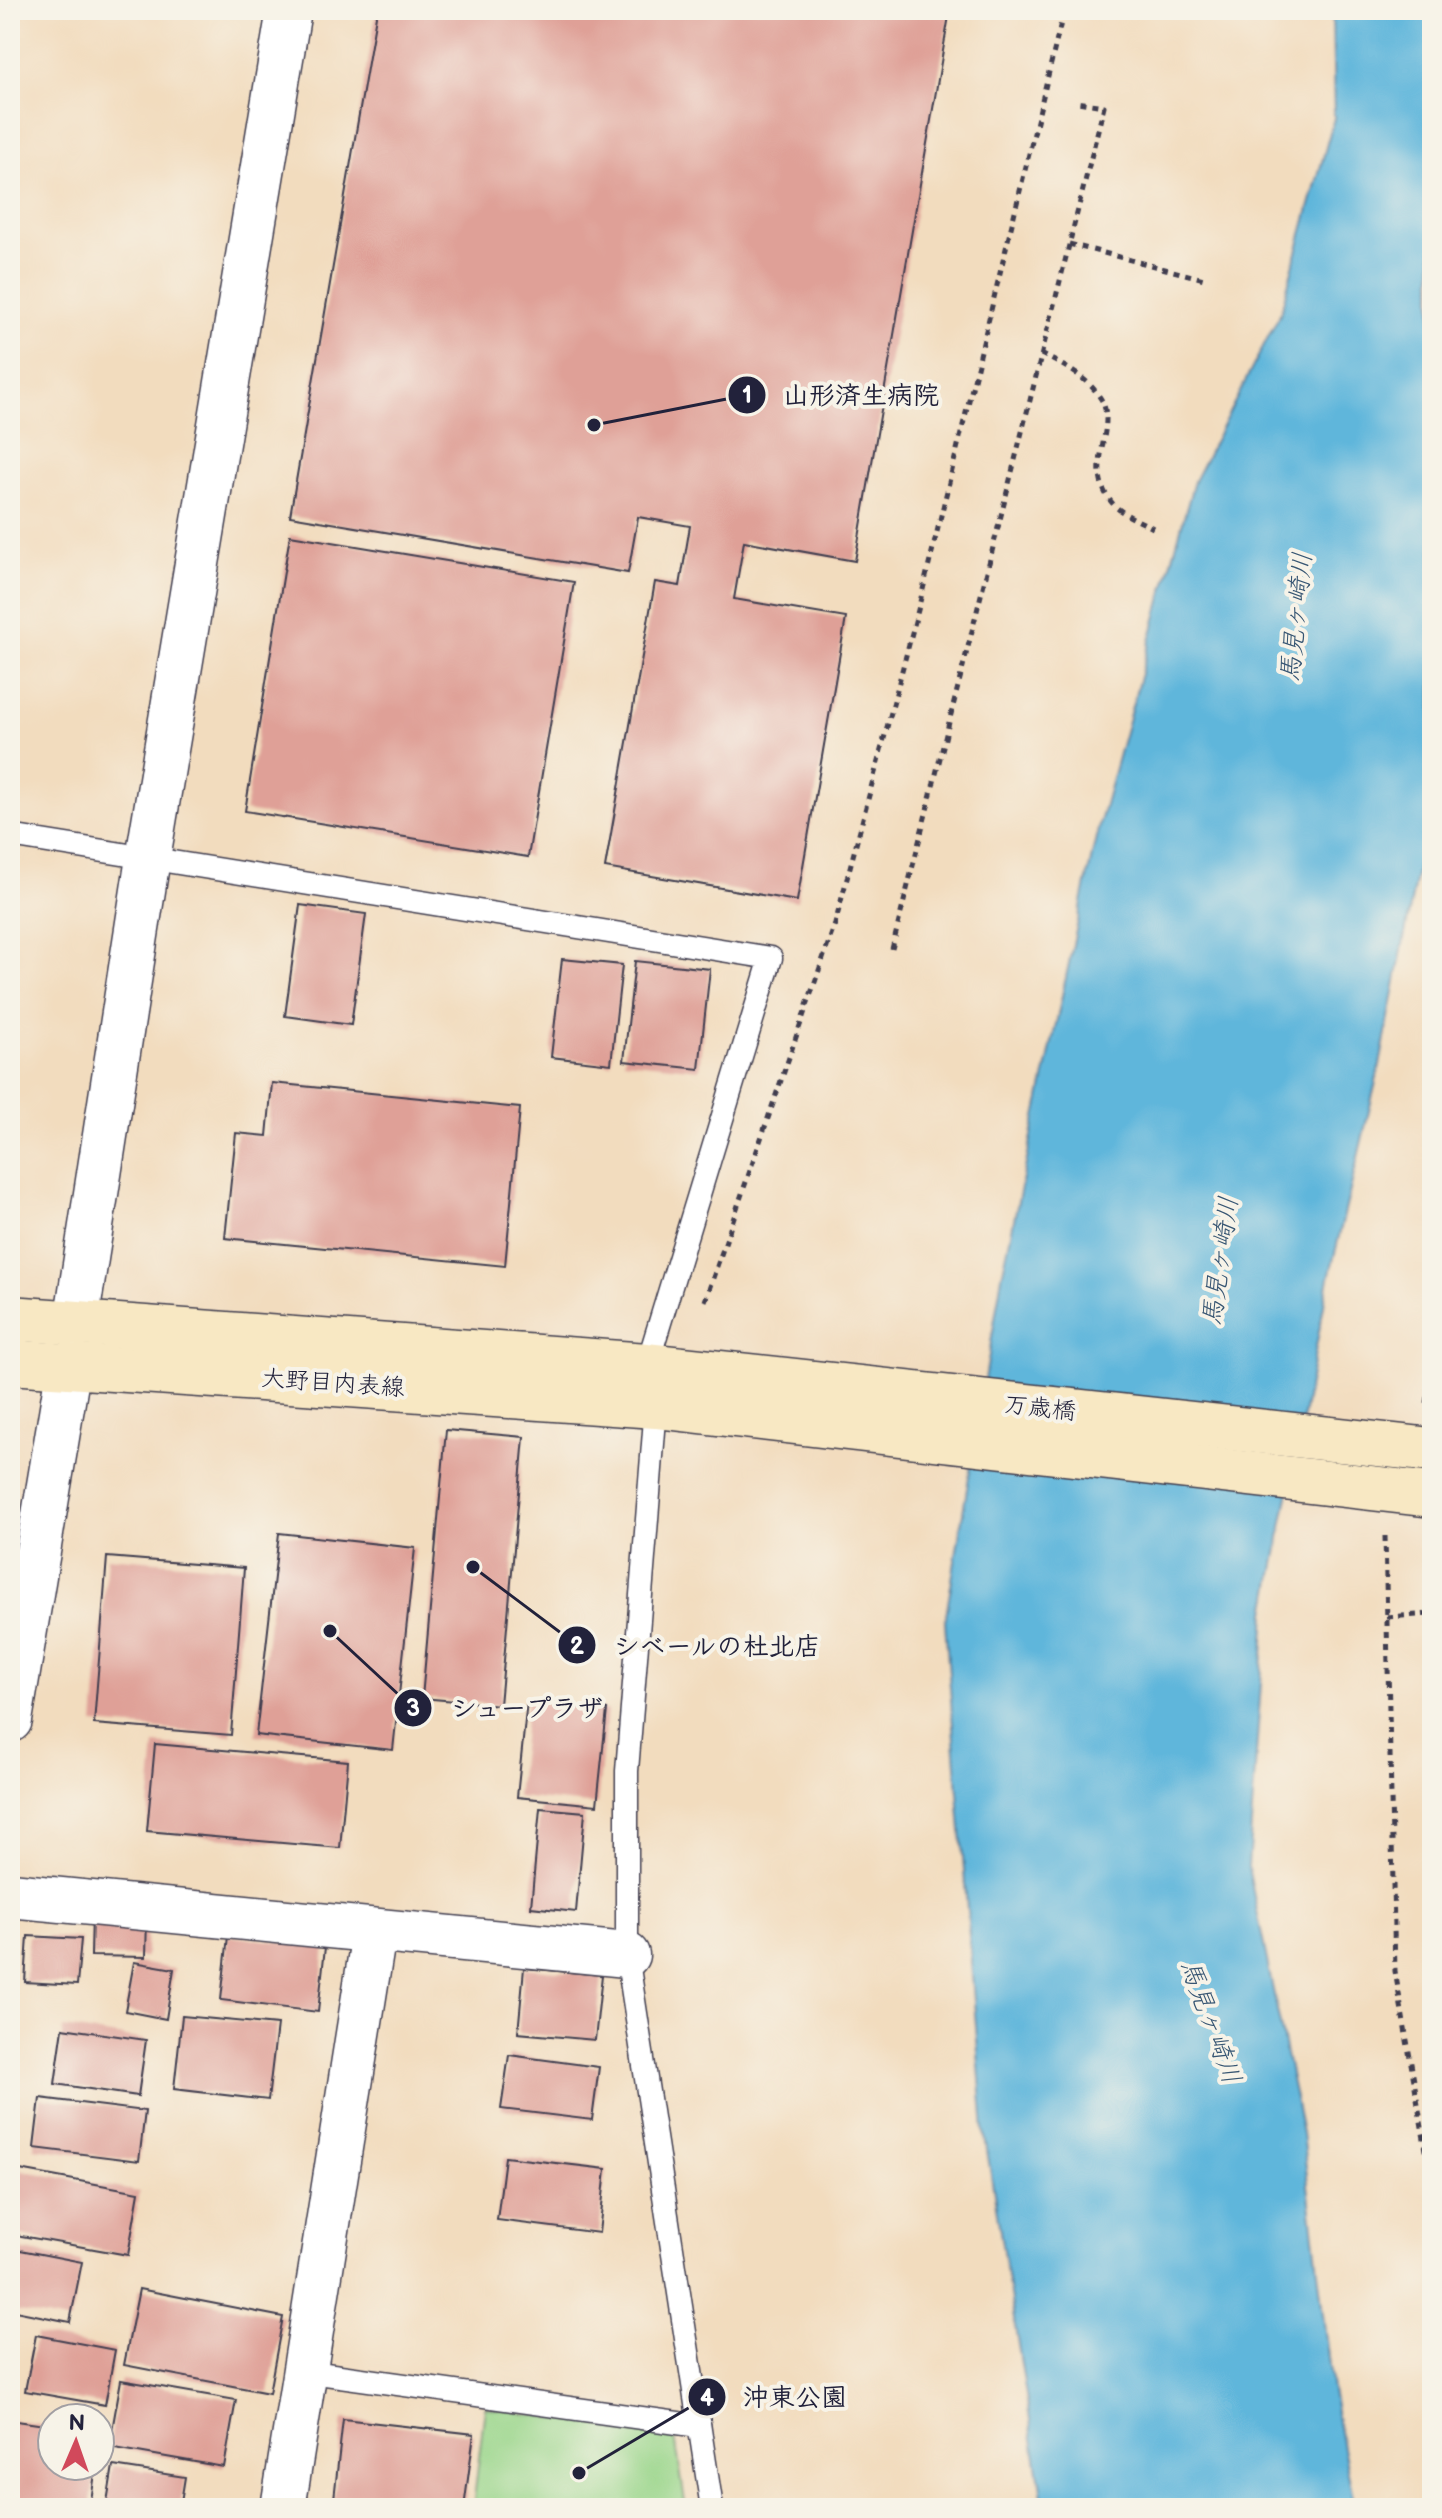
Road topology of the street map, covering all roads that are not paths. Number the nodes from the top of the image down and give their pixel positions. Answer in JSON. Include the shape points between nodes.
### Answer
{"nodes":[{"id":1,"x":289,"y":10,"type":"edge"},
{"id":2,"x":10,"y":836,"type":"edge"},
{"id":3,"x":148,"y":858,"type":"junction"},
{"id":4,"x":10,"y":1318,"type":"edge"},
{"id":5,"x":72,"y":1344,"type":"junction"},
{"id":6,"x":10,"y":1362,"type":"edge"},
{"id":7,"x":652,"y":1386,"type":"junction"},
{"id":8,"x":1432,"y":1450,"type":"edge"},
{"id":9,"x":1432,"y":1495,"type":"edge"},
{"id":10,"x":10,"y":1720,"type":"edge"},
{"id":11,"x":10,"y":1895,"type":"edge"},
{"id":12,"x":374,"y":1933,"type":"junction"},
{"id":13,"x":627,"y":1955,"type":"junction"},
{"id":14,"x":304,"y":2371,"type":"junction"},
{"id":15,"x":699,"y":2426,"type":"junction"},
{"id":16,"x":283,"y":2508,"type":"edge"},
{"id":17,"x":712,"y":2508,"type":"edge"}],
"edges":[{"from":1,"to":3,"type":"street"},
{"from":2,"to":3,"type":"lane"},
{"from":3,"to":5,"type":"street"},
{"from":3,"to":7,"type":"lane","via":[[771,958]]},
{"from":4,"to":5,"type":"main road","name":"大野目内表線"},
{"from":5,"to":6,"type":"main road","name":"大野目内表線"},
{"from":5,"to":7,"type":"main road","name":"大野目内表線"},
{"from":5,"to":10,"type":"street"},
{"from":7,"to":8,"type":"main road","name":"万歳橋"},
{"from":7,"to":9,"type":"main road","name":"万歳橋"},
{"from":7,"to":13,"type":"lane","via":[[627,1771]]},
{"from":11,"to":12,"type":"street"},
{"from":12,"to":13,"type":"street"},
{"from":12,"to":14,"type":"street"},
{"from":13,"to":15,"type":"lane"},
{"from":14,"to":15,"type":"lane"},
{"from":14,"to":16,"type":"street"},
{"from":15,"to":17,"type":"lane"}]}
